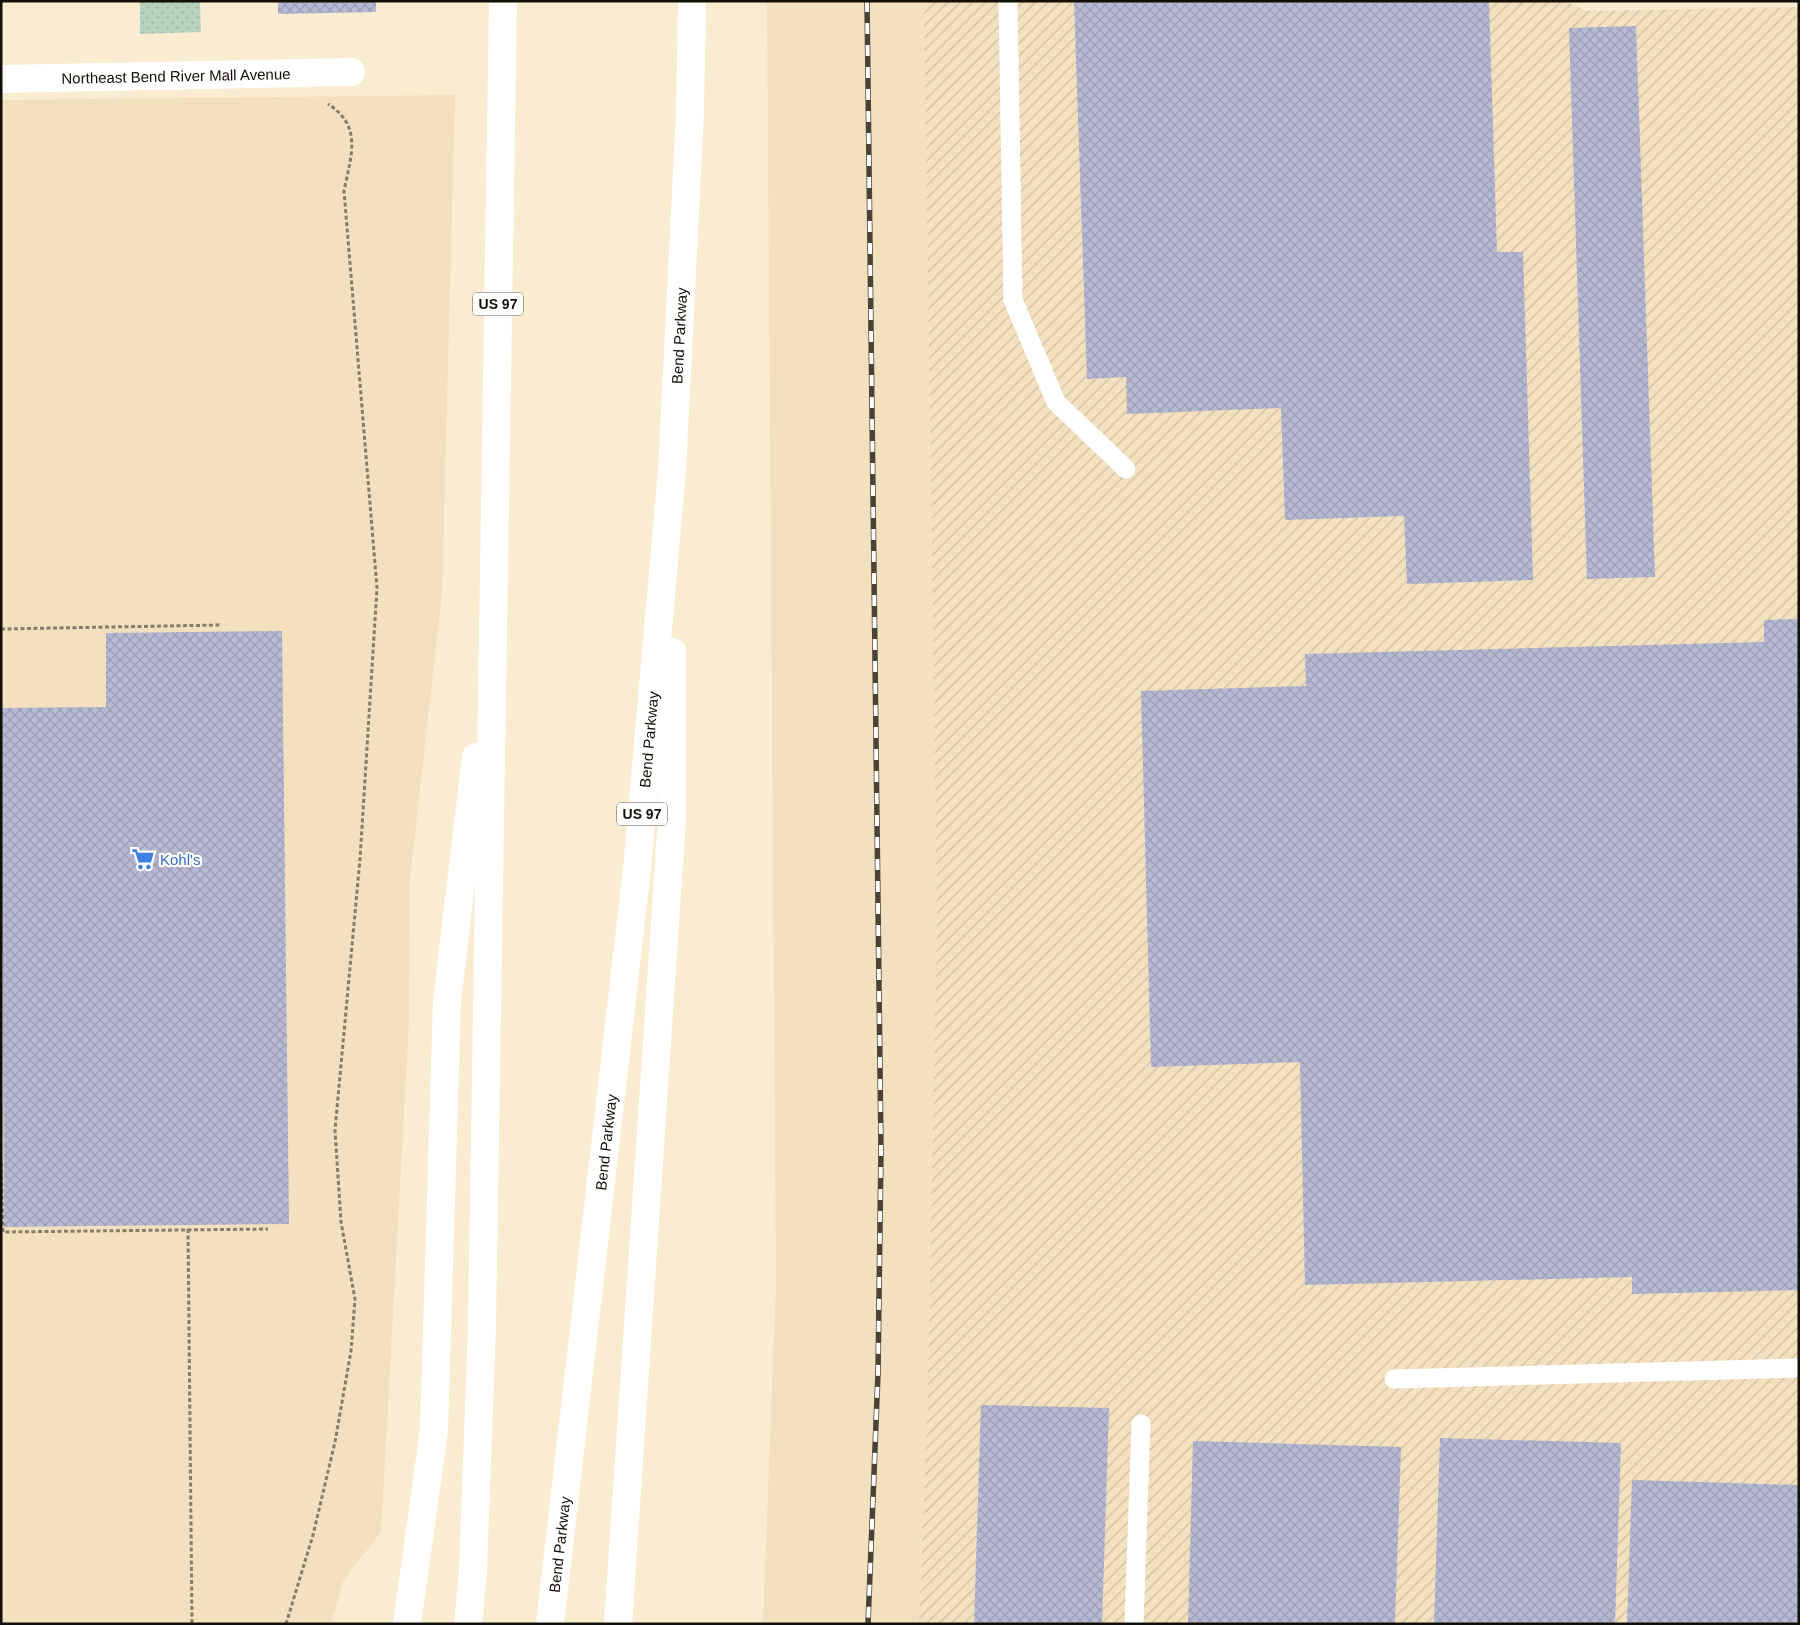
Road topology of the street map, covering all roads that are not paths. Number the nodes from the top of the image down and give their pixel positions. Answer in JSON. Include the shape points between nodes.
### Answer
{"nodes":[{"id":1,"x":503,"y":1,"type":"edge"},
{"id":2,"x":692,"y":1,"type":"edge"},
{"id":3,"x":1008,"y":1,"type":"edge"},
{"id":4,"x":352,"y":72,"type":"dead end"},
{"id":5,"x":1,"y":79,"type":"edge"},
{"id":6,"x":1126,"y":469,"type":"dead end"},
{"id":7,"x":672,"y":470,"type":"junction"},
{"id":8,"x":494,"y":606,"type":"junction"},
{"id":9,"x":1799,"y":1368,"type":"edge"},
{"id":10,"x":1394,"y":1379,"type":"dead end"},
{"id":11,"x":1141,"y":1424,"type":"dead end"},
{"id":12,"x":407,"y":1624,"type":"edge"},
{"id":13,"x":468,"y":1624,"type":"edge"},
{"id":14,"x":550,"y":1624,"type":"edge"},
{"id":15,"x":618,"y":1624,"type":"edge"},
{"id":16,"x":1134,"y":1624,"type":"edge"}],
"edges":[{"from":1,"to":8,"type":"main road","number":"US 97"},
{"from":2,"to":7,"type":"main road","name":"Bend Parkway","number":"US 97","via":[[690,113]]},
{"from":3,"to":6,"type":"lane","via":[[1013,300],[1056,402]]},
{"from":4,"to":5,"type":"main road","name":"Northeast Bend River Mall Avenue"},
{"from":7,"to":14,"type":"main road","name":"Bend Parkway","number":"US 97","via":[[636,879]]},
{"from":7,"to":15,"type":"main road","via":[[672,818]]},
{"from":8,"to":12,"type":"main road","via":[[447,1001],[434,1430]]},
{"from":8,"to":13,"type":"main road","number":"US 97","via":[[482,1326],[473,1571]]},
{"from":9,"to":10,"type":"lane"},
{"from":11,"to":16,"type":"lane"}]}
